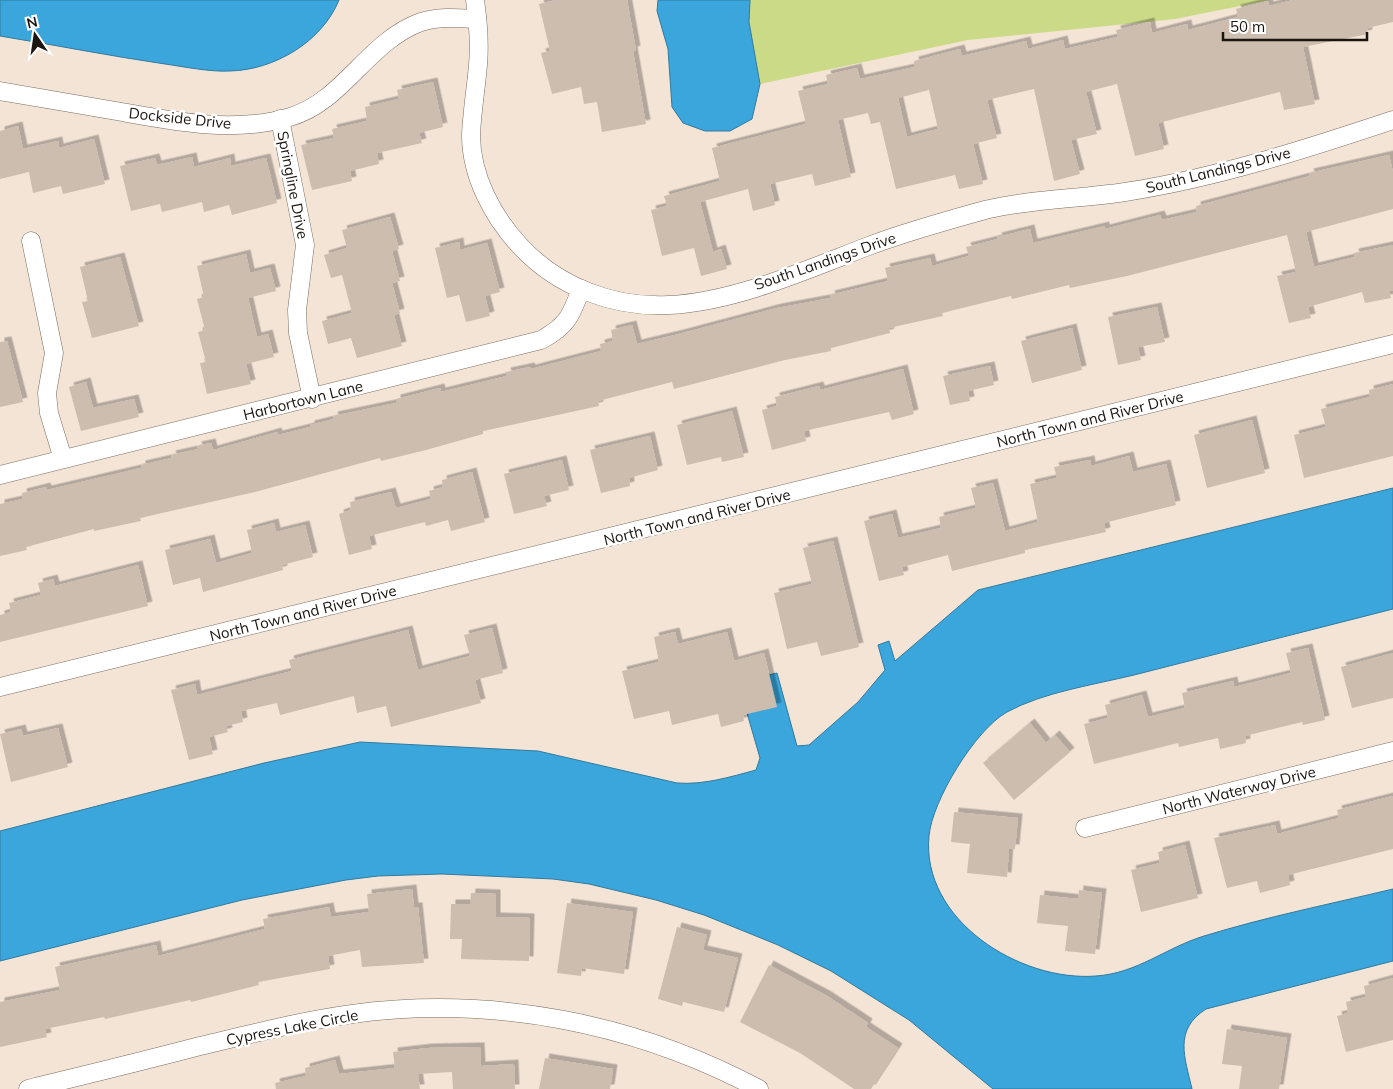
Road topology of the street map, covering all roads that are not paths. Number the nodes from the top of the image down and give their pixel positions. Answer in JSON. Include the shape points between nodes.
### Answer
{"nodes":[{"id":1,"x":474,"y":0,"type":"edge"},
{"id":2,"x":477,"y":19,"type":"junction"},
{"id":3,"x":0,"y":91,"type":"edge"},
{"id":4,"x":280,"y":118,"type":"junction"},
{"id":5,"x":1393,"y":120,"type":"edge"},
{"id":6,"x":31,"y":241,"type":"dead end"},
{"id":7,"x":581,"y":289,"type":"junction"},
{"id":8,"x":1393,"y":344,"type":"edge"},
{"id":9,"x":312,"y":399,"type":"junction"},
{"id":10,"x":63,"y":460,"type":"junction"},
{"id":11,"x":0,"y":475,"type":"edge"},
{"id":12,"x":0,"y":687,"type":"edge"},
{"id":13,"x":1393,"y":751,"type":"edge"},
{"id":14,"x":1085,"y":828,"type":"dead end"},
{"id":15,"x":28,"y":1089,"type":"edge"},
{"id":16,"x":759,"y":1089,"type":"edge"}],
"edges":[{"from":1,"to":2,"type":"street","name":"South Landings Drive"},
{"from":2,"to":4,"type":"street","name":"Dockside Drive","via":[[443,18],[421,22],[394,35],[344,83],[309,109],[289,118]]},
{"from":2,"to":7,"type":"street","name":"South Landings Drive","via":[[478,63],[471,137],[480,183],[490,204],[536,262]]},
{"from":3,"to":4,"type":"street","name":"Dockside Drive","via":[[167,120],[256,124]]},
{"from":4,"to":9,"type":"street","name":"Springline Drive","via":[[305,245],[297,310]]},
{"from":5,"to":7,"type":"street","name":"South Landings Drive","via":[[1311,148],[1171,183],[990,209],[917,229],[792,276],[692,303],[628,303]]},
{"from":6,"to":10,"type":"street","via":[[54,353],[47,393],[49,414]]},
{"from":7,"to":9,"type":"street","name":"Harbortown Lane","via":[[573,312],[559,330],[541,340]]},
{"from":8,"to":12,"type":"street","name":"North Town and River Drive"},
{"from":9,"to":10,"type":"street","name":"Harbortown Lane"},
{"from":10,"to":11,"type":"street","name":"Harbortown Lane"},
{"from":13,"to":14,"type":"street","name":"North Waterway Drive"},
{"from":15,"to":16,"type":"street","name":"Cypress Lake Circle","via":[[313,1020],[457,1008],[537,1015],[599,1027],[683,1054]]}]}
